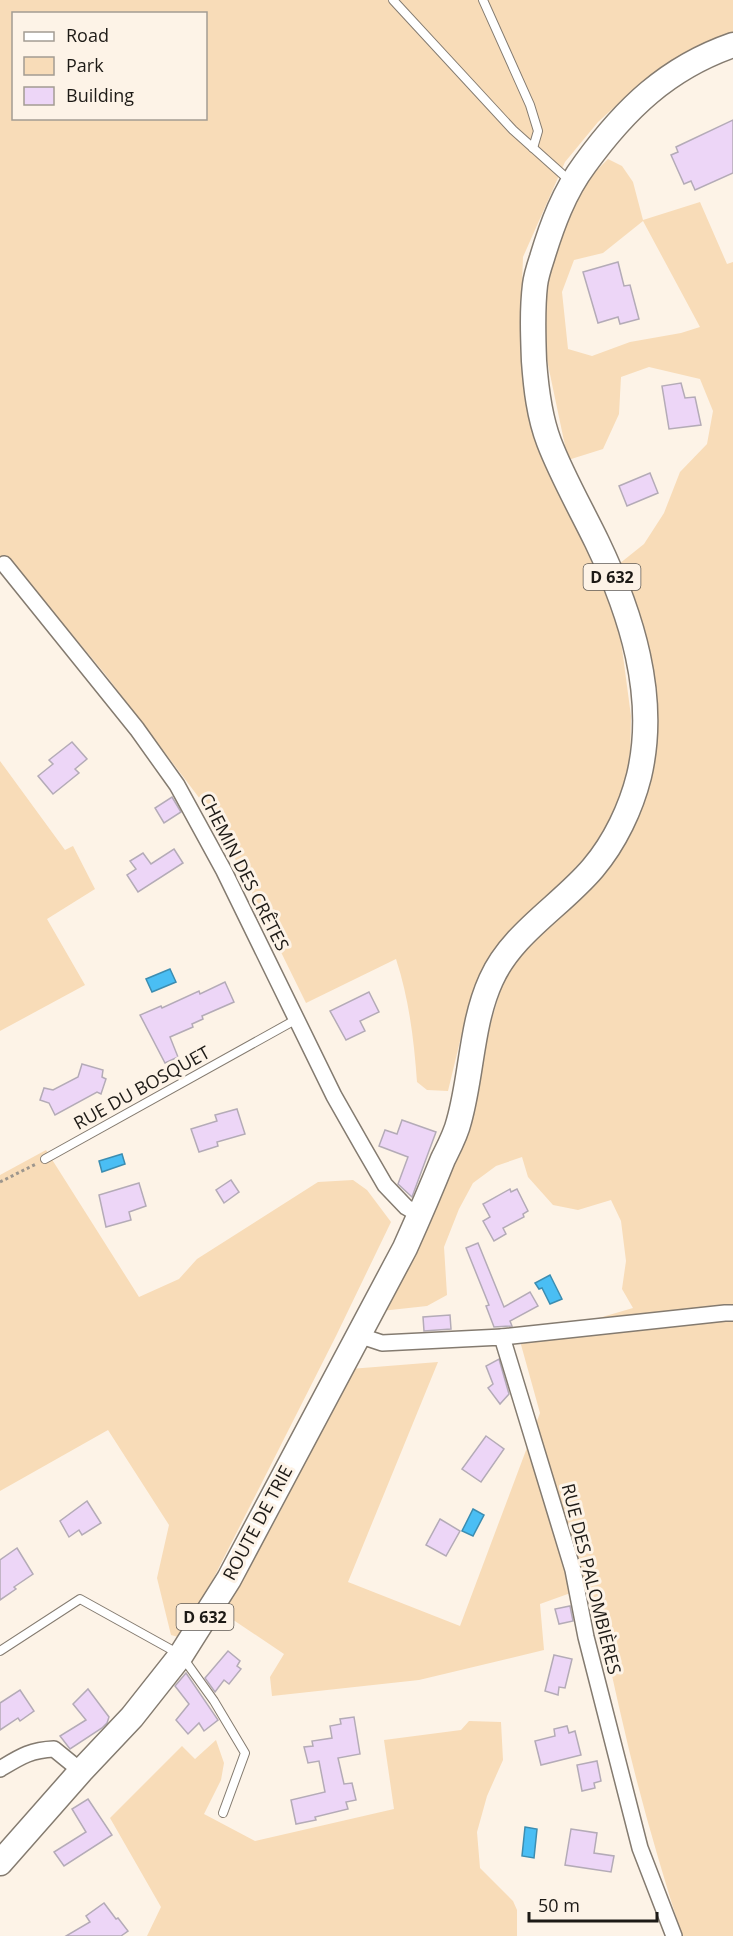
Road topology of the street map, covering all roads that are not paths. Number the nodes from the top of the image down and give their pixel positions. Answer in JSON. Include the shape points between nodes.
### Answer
{"nodes":[{"id":1,"x":393,"y":0,"type":"edge"},
{"id":2,"x":483,"y":0,"type":"edge"},
{"id":3,"x":733,"y":45,"type":"edge"},
{"id":4,"x":533,"y":148,"type":"junction"},
{"id":5,"x":572,"y":182,"type":"junction"},
{"id":6,"x":4,"y":564,"type":"dead end"},
{"id":7,"x":297,"y":1019,"type":"junction"},
{"id":8,"x":45,"y":1159,"type":"road end"},
{"id":9,"x":420,"y":1215,"type":"junction"},
{"id":10,"x":733,"y":1313,"type":"edge"},
{"id":11,"x":358,"y":1335,"type":"junction"},
{"id":12,"x":502,"y":1337,"type":"junction"},
{"id":13,"x":0,"y":1651,"type":"edge"},
{"id":14,"x":180,"y":1655,"type":"junction"},
{"id":15,"x":0,"y":1769,"type":"edge"},
{"id":16,"x":81,"y":1771,"type":"junction"},
{"id":17,"x":224,"y":1813,"type":"dead end"},
{"id":18,"x":0,"y":1863,"type":"edge"},
{"id":19,"x":674,"y":1936,"type":"edge"}],
"edges":[{"from":1,"to":4,"type":"lane"},
{"from":2,"to":4,"type":"lane","via":[[530,105],[538,131]]},
{"from":3,"to":5,"type":"main road","number":"D 632","via":[[663,80],[628,110]]},
{"from":4,"to":5,"type":"lane"},
{"from":5,"to":9,"type":"main road","number":"D 632","via":[[550,231],[535,281],[535,379],[548,440],[624,603],[635,643],[644,694],[639,775],[627,812],[593,868],[511,948],[492,977],[481,1005],[459,1122]]},
{"from":6,"to":7,"type":"street","name":"CHEMIN DES CRÊTES","via":[[137,729],[177,785]]},
{"from":7,"to":8,"type":"lane","name":"RUE DU BOSQUET"},
{"from":7,"to":9,"type":"street","name":"CHEMIN DES CRÊTES","via":[[334,1096],[385,1185],[406,1207]]},
{"from":9,"to":11,"type":"main road","number":"D 632"},
{"from":10,"to":12,"type":"street"},
{"from":11,"to":12,"type":"street","via":[[382,1343]]},
{"from":11,"to":14,"type":"main road","name":"ROUTE DE TRIE","number":"D 632","via":[[229,1579]]},
{"from":12,"to":19,"type":"street","name":"RUE DES PALOMBIÈRES","via":[[573,1570],[586,1637],[640,1848]]},
{"from":13,"to":14,"type":"lane","via":[[80,1599]]},
{"from":14,"to":16,"type":"main road","name":"ROUTE DE TRIE","number":"D 632","via":[[132,1718]]},
{"from":14,"to":17,"type":"lane","via":[[245,1753]]},
{"from":15,"to":16,"type":"street","via":[[24,1754],[54,1749]]},
{"from":16,"to":18,"type":"main road","name":"ROUTE DE TRIE","number":"D 632"}]}
